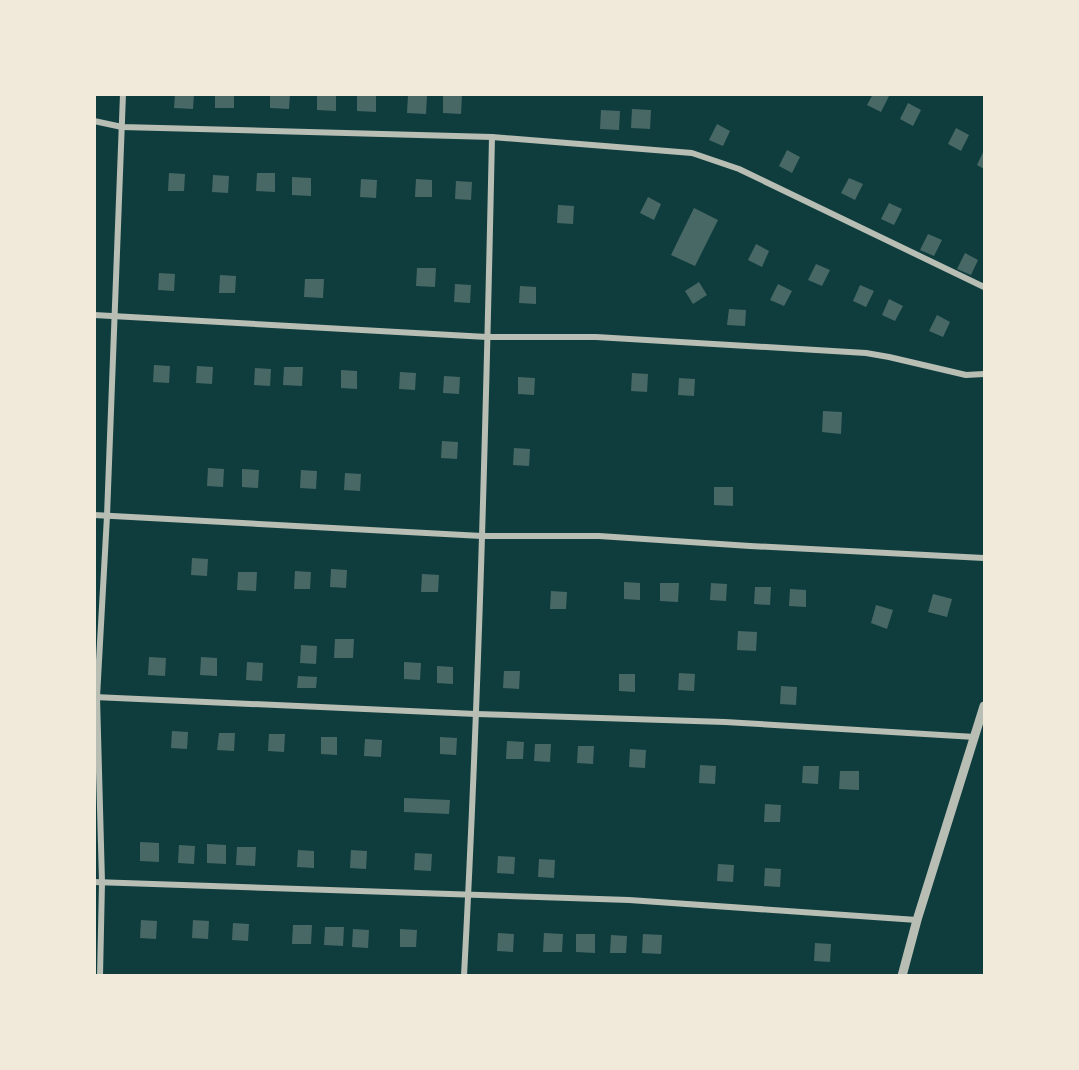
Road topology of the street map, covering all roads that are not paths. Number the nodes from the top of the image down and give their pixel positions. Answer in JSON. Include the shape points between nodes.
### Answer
{"nodes":[{"id":1,"x":123,"y":94,"type":"edge"},
{"id":2,"x":94,"y":121,"type":"edge"},
{"id":3,"x":122,"y":127,"type":"junction"},
{"id":4,"x":492,"y":137,"type":"junction"},
{"id":5,"x":984,"y":287,"type":"edge"},
{"id":6,"x":94,"y":315,"type":"edge"},
{"id":7,"x":114,"y":316,"type":"junction"},
{"id":8,"x":487,"y":337,"type":"junction"},
{"id":9,"x":984,"y":374,"type":"edge"},
{"id":10,"x":94,"y":515,"type":"edge"},
{"id":11,"x":107,"y":516,"type":"junction"},
{"id":12,"x":482,"y":536,"type":"junction"},
{"id":13,"x":984,"y":558,"type":"edge"},
{"id":14,"x":96,"y":697,"type":"edge"},
{"id":15,"x":984,"y":706,"type":"edge"},
{"id":16,"x":476,"y":714,"type":"junction"},
{"id":17,"x":975,"y":737,"type":"junction"},
{"id":18,"x":98,"y":882,"type":"edge"},
{"id":19,"x":468,"y":894,"type":"junction"},
{"id":20,"x":917,"y":920,"type":"junction"},
{"id":21,"x":100,"y":975,"type":"edge"},
{"id":22,"x":464,"y":975,"type":"edge"},
{"id":23,"x":902,"y":975,"type":"edge"}],
"edges":[{"from":1,"to":3,"type":"street"},
{"from":2,"to":3,"type":"street"},
{"from":3,"to":4,"type":"street"},
{"from":3,"to":7,"type":"street"},
{"from":4,"to":5,"type":"street","via":[[692,153],[739,169]]},
{"from":4,"to":8,"type":"street"},
{"from":6,"to":7,"type":"street"},
{"from":7,"to":8,"type":"street"},
{"from":7,"to":11,"type":"street"},
{"from":8,"to":9,"type":"street","via":[[596,337],[866,353],[966,375]]},
{"from":8,"to":12,"type":"street"},
{"from":10,"to":11,"type":"street"},
{"from":11,"to":12,"type":"street"},
{"from":11,"to":14,"type":"street"},
{"from":12,"to":13,"type":"street","via":[[599,536]]},
{"from":12,"to":16,"type":"street"},
{"from":14,"to":16,"type":"street"},
{"from":14,"to":18,"type":"street"},
{"from":15,"to":17,"type":"street"},
{"from":16,"to":17,"type":"street","via":[[725,722]]},
{"from":16,"to":19,"type":"street"},
{"from":17,"to":20,"type":"street"},
{"from":18,"to":19,"type":"street"},
{"from":18,"to":21,"type":"street"},
{"from":19,"to":20,"type":"street","via":[[629,900]]},
{"from":19,"to":22,"type":"street"},
{"from":20,"to":23,"type":"street"}]}
